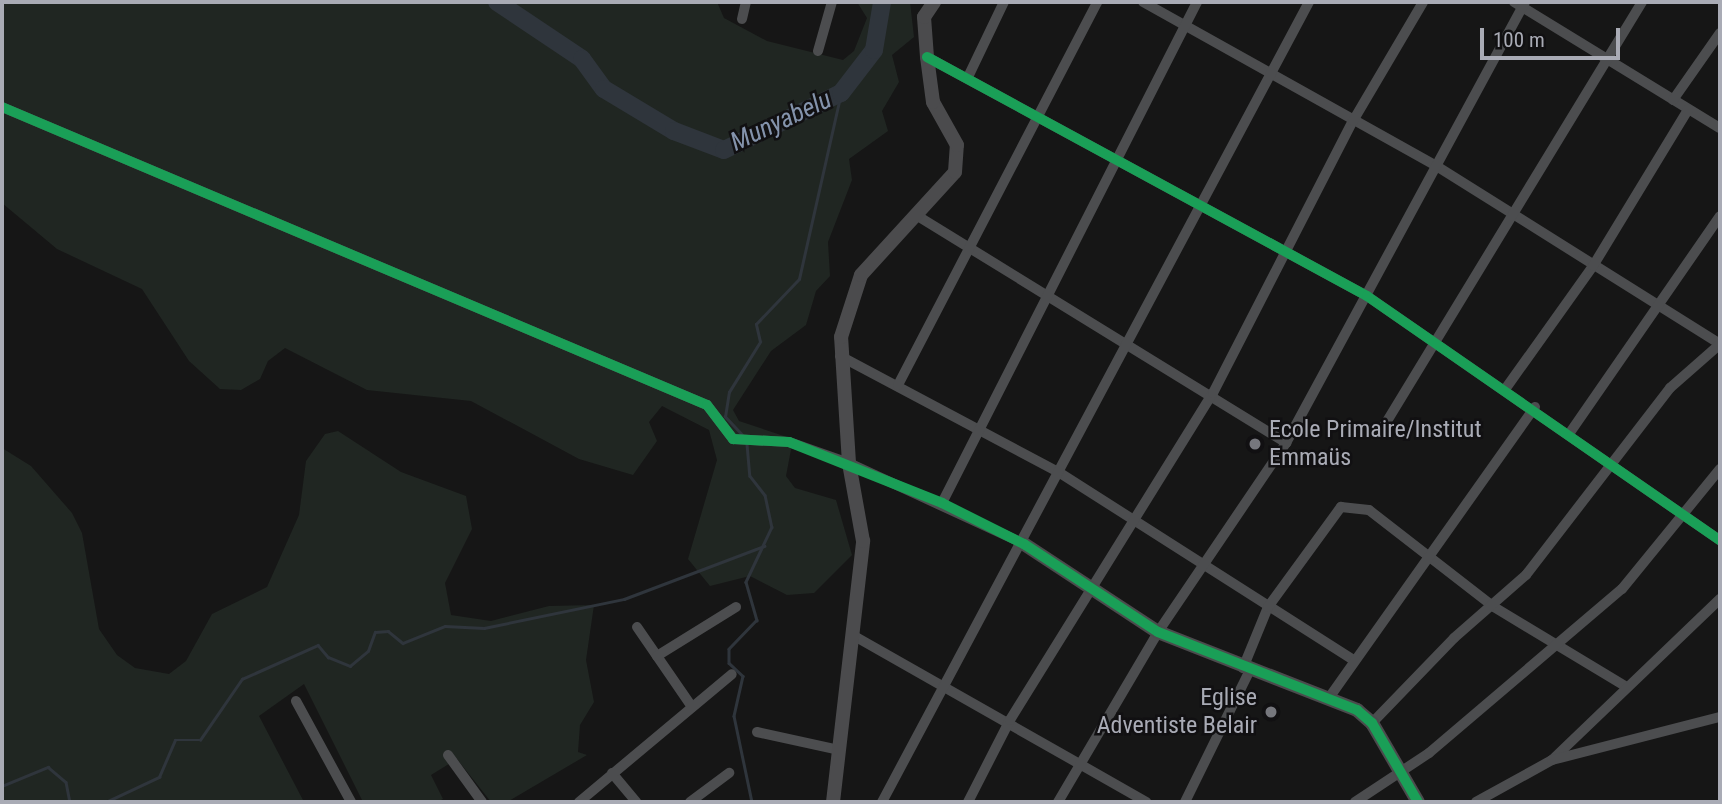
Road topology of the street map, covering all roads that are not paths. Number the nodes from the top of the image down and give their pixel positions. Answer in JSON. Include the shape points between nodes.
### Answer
{"nodes":[{"id":1,"x":746,"y":2,"type":"edge"},
{"id":2,"x":832,"y":2,"type":"edge"},
{"id":3,"x":934,"y":2,"type":"edge"},
{"id":4,"x":1004,"y":2,"type":"edge"},
{"id":5,"x":1097,"y":2,"type":"edge"},
{"id":6,"x":1143,"y":2,"type":"edge"},
{"id":7,"x":1197,"y":2,"type":"edge"},
{"id":8,"x":1309,"y":2,"type":"edge"},
{"id":9,"x":1423,"y":2,"type":"edge"},
{"id":10,"x":1642,"y":2,"type":"edge"},
{"id":11,"x":1521,"y":3,"type":"edge"},
{"id":12,"x":742,"y":19,"type":"dead end"},
{"id":13,"x":1184,"y":26,"type":"junction"},
{"id":14,"x":1720,"y":33,"type":"edge"},
{"id":15,"x":818,"y":51,"type":"dead end"},
{"id":16,"x":927,"y":57,"type":"junction"},
{"id":17,"x":1606,"y":61,"type":"junction"},
{"id":18,"x":1269,"y":74,"type":"junction"},
{"id":19,"x":968,"y":77,"type":"junction"},
{"id":20,"x":1674,"y":100,"type":"junction"},
{"id":21,"x":2,"y":107,"type":"edge"},
{"id":22,"x":1688,"y":110,"type":"junction"},
{"id":23,"x":1038,"y":115,"type":"junction"},
{"id":24,"x":1353,"y":121,"type":"junction"},
{"id":25,"x":1720,"y":128,"type":"edge"},
{"id":26,"x":1115,"y":159,"type":"junction"},
{"id":27,"x":1438,"y":167,"type":"junction"},
{"id":28,"x":1200,"y":206,"type":"junction"},
{"id":29,"x":916,"y":215,"type":"junction"},
{"id":30,"x":1720,"y":216,"type":"edge"},
{"id":31,"x":1516,"y":218,"type":"junction"},
{"id":32,"x":970,"y":247,"type":"junction"},
{"id":33,"x":1284,"y":254,"type":"junction"},
{"id":34,"x":1593,"y":266,"type":"junction"},
{"id":35,"x":1047,"y":295,"type":"junction"},
{"id":36,"x":1367,"y":296,"type":"junction"},
{"id":37,"x":1658,"y":306,"type":"junction"},
{"id":38,"x":1126,"y":341,"type":"junction"},
{"id":39,"x":1438,"y":341,"type":"junction"},
{"id":40,"x":1720,"y":344,"type":"edge"},
{"id":41,"x":840,"y":356,"type":"junction"},
{"id":42,"x":898,"y":385,"type":"junction"},
{"id":43,"x":1506,"y":388,"type":"junction"},
{"id":44,"x":1213,"y":393,"type":"junction"},
{"id":45,"x":1535,"y":407,"type":"junction"},
{"id":46,"x":1381,"y":431,"type":"dead end"},
{"id":47,"x":978,"y":432,"type":"junction"},
{"id":48,"x":1569,"y":434,"type":"junction"},
{"id":49,"x":1286,"y":443,"type":"junction"},
{"id":50,"x":849,"y":463,"type":"junction"},
{"id":51,"x":1608,"y":467,"type":"junction"},
{"id":52,"x":1720,"y":469,"type":"edge"},
{"id":53,"x":1060,"y":473,"type":"junction"},
{"id":54,"x":942,"y":503,"type":"junction"},
{"id":55,"x":1684,"y":518,"type":"junction"},
{"id":56,"x":1135,"y":519,"type":"junction"},
{"id":57,"x":1720,"y":540,"type":"edge"},
{"id":58,"x":1024,"y":544,"type":"junction"},
{"id":59,"x":1432,"y":558,"type":"junction"},
{"id":60,"x":1204,"y":564,"type":"junction"},
{"id":61,"x":1090,"y":589,"type":"junction"},
{"id":62,"x":1720,"y":598,"type":"edge"},
{"id":63,"x":736,"y":607,"type":"dead end"},
{"id":64,"x":1268,"y":607,"type":"junction"},
{"id":65,"x":1493,"y":607,"type":"junction"},
{"id":66,"x":638,"y":628,"type":"dead end"},
{"id":67,"x":1158,"y":632,"type":"junction"},
{"id":68,"x":856,"y":637,"type":"junction"},
{"id":69,"x":1557,"y":645,"type":"junction"},
{"id":70,"x":657,"y":656,"type":"junction"},
{"id":71,"x":1354,"y":660,"type":"junction"},
{"id":72,"x":1247,"y":669,"type":"junction"},
{"id":73,"x":732,"y":674,"type":"dead end"},
{"id":74,"x":945,"y":684,"type":"junction"},
{"id":75,"x":1625,"y":686,"type":"junction"},
{"id":76,"x":1331,"y":695,"type":"junction"},
{"id":77,"x":296,"y":701,"type":"dead end"},
{"id":78,"x":692,"y":707,"type":"junction"},
{"id":79,"x":1720,"y":717,"type":"edge"},
{"id":80,"x":1010,"y":720,"type":"junction"},
{"id":81,"x":1372,"y":723,"type":"junction"},
{"id":82,"x":757,"y":732,"type":"dead end"},
{"id":83,"x":835,"y":749,"type":"junction"},
{"id":84,"x":448,"y":755,"type":"dead end"},
{"id":85,"x":1552,"y":760,"type":"junction"},
{"id":86,"x":1079,"y":761,"type":"junction"},
{"id":87,"x":1402,"y":772,"type":"junction"},
{"id":88,"x":612,"y":773,"type":"junction"},
{"id":89,"x":729,"y":773,"type":"dead end"},
{"id":90,"x":351,"y":802,"type":"edge"},
{"id":91,"x":482,"y":802,"type":"edge"},
{"id":92,"x":579,"y":802,"type":"edge"},
{"id":93,"x":636,"y":802,"type":"edge"},
{"id":94,"x":690,"y":802,"type":"edge"},
{"id":95,"x":832,"y":802,"type":"edge"},
{"id":96,"x":882,"y":802,"type":"edge"},
{"id":97,"x":968,"y":802,"type":"edge"},
{"id":98,"x":1058,"y":802,"type":"edge"},
{"id":99,"x":1146,"y":802,"type":"edge"},
{"id":100,"x":1185,"y":802,"type":"edge"},
{"id":101,"x":1355,"y":802,"type":"edge"},
{"id":102,"x":1418,"y":802,"type":"edge"},
{"id":103,"x":1476,"y":802,"type":"edge"}],
"edges":[{"from":1,"to":12,"type":"street"},
{"from":2,"to":15,"type":"street"},
{"from":3,"to":16,"type":"street","via":[[924,17]]},
{"from":4,"to":19,"type":"street"},
{"from":5,"to":23,"type":"street"},
{"from":6,"to":13,"type":"street"},
{"from":7,"to":13,"type":"street"},
{"from":8,"to":18,"type":"street"},
{"from":9,"to":24,"type":"street"},
{"from":10,"to":17,"type":"street"},
{"from":11,"to":17,"type":"street"},
{"from":11,"to":27,"type":"street"},
{"from":13,"to":18,"type":"street"},
{"from":13,"to":26,"type":"street"},
{"from":14,"to":20,"type":"street"},
{"from":16,"to":19,"type":"street"},
{"from":16,"to":29,"type":"street","via":[[933,102],[957,145],[955,172]]},
{"from":17,"to":20,"type":"street"},
{"from":17,"to":31,"type":"street"},
{"from":18,"to":24,"type":"street"},
{"from":18,"to":28,"type":"street"},
{"from":19,"to":23,"type":"street"},
{"from":20,"to":22,"type":"street"},
{"from":21,"to":50,"type":"street","via":[[684,394],[707,405],[740,440],[753,437]]},
{"from":22,"to":25,"type":"street"},
{"from":22,"to":34,"type":"street"},
{"from":23,"to":26,"type":"street"},
{"from":23,"to":32,"type":"street"},
{"from":24,"to":27,"type":"street"},
{"from":24,"to":33,"type":"street"},
{"from":26,"to":28,"type":"street"},
{"from":26,"to":35,"type":"street"},
{"from":27,"to":31,"type":"street"},
{"from":27,"to":36,"type":"street"},
{"from":28,"to":33,"type":"street"},
{"from":28,"to":38,"type":"street"},
{"from":29,"to":32,"type":"street"},
{"from":29,"to":41,"type":"street","via":[[861,275]]},
{"from":30,"to":37,"type":"street"},
{"from":31,"to":34,"type":"street"},
{"from":31,"to":39,"type":"street"},
{"from":32,"to":35,"type":"street"},
{"from":32,"to":42,"type":"street"},
{"from":33,"to":36,"type":"street"},
{"from":33,"to":44,"type":"street"},
{"from":34,"to":37,"type":"street"},
{"from":34,"to":43,"type":"street"},
{"from":35,"to":38,"type":"street"},
{"from":35,"to":47,"type":"street"},
{"from":36,"to":39,"type":"street"},
{"from":36,"to":49,"type":"street"},
{"from":37,"to":40,"type":"street"},
{"from":37,"to":48,"type":"street"},
{"from":38,"to":44,"type":"street"},
{"from":38,"to":53,"type":"street"},
{"from":39,"to":43,"type":"street"},
{"from":39,"to":46,"type":"street"},
{"from":40,"to":51,"type":"street","via":[[1670,388]]},
{"from":41,"to":42,"type":"street"},
{"from":41,"to":50,"type":"street"},
{"from":42,"to":47,"type":"street"},
{"from":43,"to":45,"type":"street"},
{"from":44,"to":49,"type":"street"},
{"from":44,"to":56,"type":"street"},
{"from":45,"to":48,"type":"street"},
{"from":45,"to":59,"type":"street"},
{"from":47,"to":53,"type":"street"},
{"from":47,"to":54,"type":"street"},
{"from":48,"to":51,"type":"street"},
{"from":49,"to":60,"type":"street"},
{"from":50,"to":54,"type":"street"},
{"from":50,"to":68,"type":"street","via":[[863,541]]},
{"from":51,"to":55,"type":"street"},
{"from":51,"to":65,"type":"street","via":[[1526,575]]},
{"from":52,"to":55,"type":"street"},
{"from":53,"to":56,"type":"street"},
{"from":53,"to":58,"type":"street"},
{"from":54,"to":58,"type":"street"},
{"from":55,"to":57,"type":"street"},
{"from":55,"to":69,"type":"street","via":[[1622,589]]},
{"from":56,"to":60,"type":"street"},
{"from":56,"to":61,"type":"street"},
{"from":58,"to":61,"type":"street"},
{"from":58,"to":74,"type":"street"},
{"from":59,"to":64,"type":"street","via":[[1369,510],[1341,507]]},
{"from":59,"to":65,"type":"street"},
{"from":59,"to":71,"type":"street"},
{"from":60,"to":64,"type":"street"},
{"from":60,"to":67,"type":"street"},
{"from":61,"to":67,"type":"street"},
{"from":61,"to":80,"type":"street"},
{"from":62,"to":75,"type":"street","via":[[1698,626]]},
{"from":63,"to":70,"type":"street"},
{"from":64,"to":71,"type":"street"},
{"from":64,"to":72,"type":"street"},
{"from":65,"to":69,"type":"street"},
{"from":65,"to":81,"type":"street","via":[[1454,638]]},
{"from":66,"to":70,"type":"street"},
{"from":67,"to":72,"type":"street"},
{"from":67,"to":86,"type":"street"},
{"from":68,"to":74,"type":"street"},
{"from":68,"to":83,"type":"street"},
{"from":69,"to":75,"type":"street"},
{"from":69,"to":87,"type":"street"},
{"from":70,"to":78,"type":"street"},
{"from":71,"to":76,"type":"street"},
{"from":72,"to":76,"type":"street"},
{"from":72,"to":100,"type":"street"},
{"from":73,"to":78,"type":"street"},
{"from":74,"to":80,"type":"street"},
{"from":74,"to":96,"type":"street"},
{"from":75,"to":85,"type":"street"},
{"from":76,"to":81,"type":"street"},
{"from":77,"to":90,"type":"street"},
{"from":78,"to":88,"type":"street"},
{"from":79,"to":85,"type":"street"},
{"from":80,"to":86,"type":"street"},
{"from":80,"to":97,"type":"street"},
{"from":81,"to":87,"type":"street"},
{"from":82,"to":83,"type":"street"},
{"from":83,"to":95,"type":"street"},
{"from":84,"to":91,"type":"street"},
{"from":85,"to":103,"type":"street"},
{"from":86,"to":98,"type":"street"},
{"from":86,"to":99,"type":"street"},
{"from":87,"to":101,"type":"street"},
{"from":87,"to":102,"type":"street"},
{"from":88,"to":92,"type":"street"},
{"from":88,"to":93,"type":"street"},
{"from":89,"to":94,"type":"street"}]}
